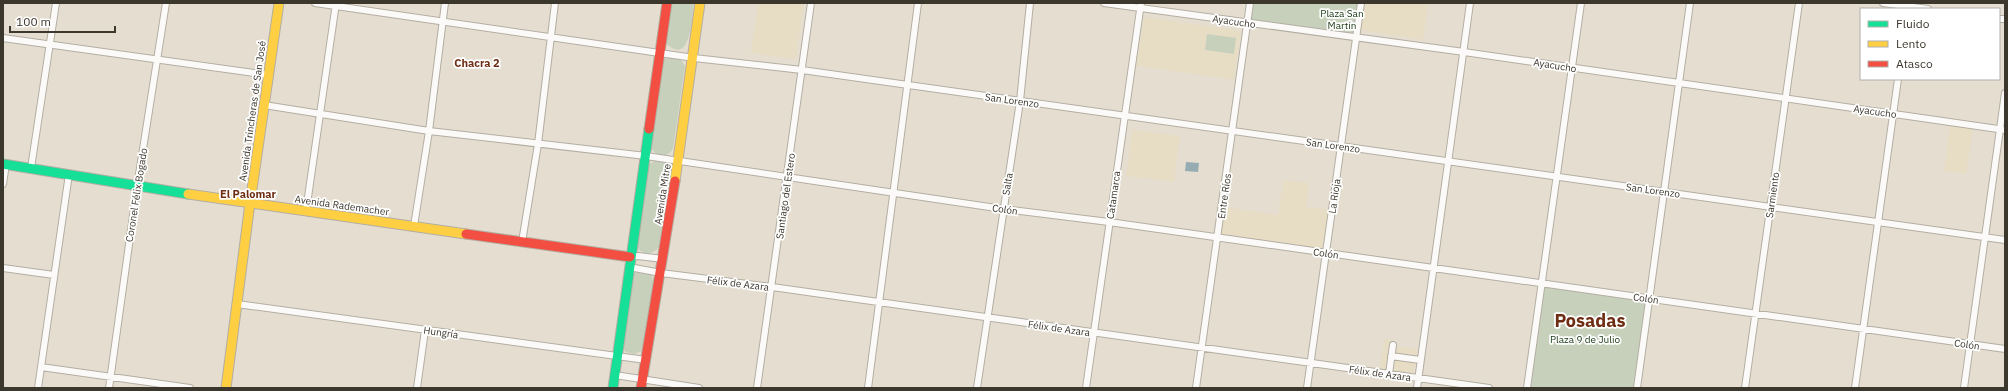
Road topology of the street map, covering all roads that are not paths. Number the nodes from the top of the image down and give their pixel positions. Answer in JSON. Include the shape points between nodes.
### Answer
{"nodes":[{"id":1,"x":56,"y":3,"type":"edge"},
{"id":2,"x":166,"y":3,"type":"edge"},
{"id":3,"x":278,"y":3,"type":"edge"},
{"id":4,"x":315,"y":3,"type":"edge"},
{"id":5,"x":445,"y":3,"type":"edge"},
{"id":6,"x":555,"y":3,"type":"edge"},
{"id":7,"x":667,"y":3,"type":"edge"},
{"id":8,"x":700,"y":3,"type":"edge"},
{"id":9,"x":811,"y":3,"type":"edge"},
{"id":10,"x":918,"y":3,"type":"edge"},
{"id":11,"x":1030,"y":3,"type":"edge"},
{"id":12,"x":1104,"y":3,"type":"edge"},
{"id":13,"x":1250,"y":3,"type":"edge"},
{"id":14,"x":1361,"y":3,"type":"edge"},
{"id":15,"x":1470,"y":3,"type":"edge"},
{"id":16,"x":1581,"y":3,"type":"edge"},
{"id":17,"x":1690,"y":3,"type":"edge"},
{"id":18,"x":1799,"y":3,"type":"edge"},
{"id":19,"x":1883,"y":3,"type":"edge"},
{"id":20,"x":336,"y":4,"type":"edge"},
{"id":21,"x":1140,"y":5,"type":"edge"},
{"id":22,"x":1909,"y":6,"type":"edge"},
{"id":23,"x":1922,"y":8,"type":"edge"},
{"id":24,"x":443,"y":21,"type":"junction"},
{"id":25,"x":1248,"y":22,"type":"junction"},
{"id":26,"x":551,"y":36,"type":"junction"},
{"id":27,"x":1356,"y":37,"type":"junction"},
{"id":28,"x":3,"y":38,"type":"edge"},
{"id":29,"x":49,"y":45,"type":"junction"},
{"id":30,"x":660,"y":51,"type":"junction"},
{"id":31,"x":1464,"y":52,"type":"junction"},
{"id":32,"x":694,"y":58,"type":"junction"},
{"id":33,"x":158,"y":59,"type":"junction"},
{"id":34,"x":1572,"y":68,"type":"junction"},
{"id":35,"x":802,"y":70,"type":"junction"},
{"id":36,"x":268,"y":75,"type":"junction"},
{"id":37,"x":1898,"y":80,"type":"edge"},
{"id":38,"x":1679,"y":83,"type":"junction"},
{"id":39,"x":906,"y":85,"type":"junction"},
{"id":40,"x":2005,"y":93,"type":"edge"},
{"id":41,"x":1785,"y":98,"type":"junction"},
{"id":42,"x":1020,"y":101,"type":"junction"},
{"id":43,"x":264,"y":105,"type":"junction"},
{"id":44,"x":320,"y":113,"type":"junction"},
{"id":45,"x":1894,"y":114,"type":"junction"},
{"id":46,"x":1125,"y":116,"type":"junction"},
{"id":47,"x":2002,"y":129,"type":"edge"},
{"id":48,"x":429,"y":131,"type":"junction"},
{"id":49,"x":1233,"y":131,"type":"junction"},
{"id":50,"x":538,"y":144,"type":"junction"},
{"id":51,"x":1341,"y":147,"type":"junction"},
{"id":52,"x":646,"y":156,"type":"junction"},
{"id":53,"x":678,"y":161,"type":"junction"},
{"id":54,"x":1448,"y":161,"type":"junction"},
{"id":55,"x":4,"y":164,"type":"edge"},
{"id":56,"x":31,"y":168,"type":"junction"},
{"id":57,"x":69,"y":174,"type":"junction"},
{"id":58,"x":1557,"y":176,"type":"junction"},
{"id":59,"x":787,"y":177,"type":"junction"},
{"id":60,"x":3,"y":184,"type":"edge"},
{"id":61,"x":137,"y":187,"type":"junction"},
{"id":62,"x":892,"y":191,"type":"junction"},
{"id":63,"x":1664,"y":191,"type":"junction"},
{"id":64,"x":250,"y":203,"type":"junction"},
{"id":65,"x":1770,"y":206,"type":"junction"},
{"id":66,"x":1004,"y":209,"type":"junction"},
{"id":67,"x":306,"y":211,"type":"junction"},
{"id":68,"x":1109,"y":222,"type":"junction"},
{"id":69,"x":1879,"y":222,"type":"junction"},
{"id":70,"x":414,"y":226,"type":"junction"},
{"id":71,"x":1218,"y":237,"type":"junction"},
{"id":72,"x":1985,"y":237,"type":"junction"},
{"id":73,"x":2005,"y":240,"type":"edge"},
{"id":74,"x":522,"y":242,"type":"junction"},
{"id":75,"x":1326,"y":253,"type":"junction"},
{"id":76,"x":630,"y":257,"type":"junction"},
{"id":77,"x":663,"y":259,"type":"junction"},
{"id":78,"x":629,"y":267,"type":"junction"},
{"id":79,"x":3,"y":268,"type":"edge"},
{"id":80,"x":1433,"y":268,"type":"junction"},
{"id":81,"x":661,"y":273,"type":"junction"},
{"id":82,"x":54,"y":275,"type":"junction"},
{"id":83,"x":1542,"y":283,"type":"junction"},
{"id":84,"x":772,"y":287,"type":"junction"},
{"id":85,"x":1648,"y":299,"type":"junction"},
{"id":86,"x":880,"y":302,"type":"junction"},
{"id":87,"x":237,"y":304,"type":"junction"},
{"id":88,"x":1755,"y":314,"type":"junction"},
{"id":89,"x":989,"y":318,"type":"junction"},
{"id":90,"x":1864,"y":329,"type":"junction"},
{"id":91,"x":425,"y":330,"type":"junction"},
{"id":92,"x":1094,"y":333,"type":"junction"},
{"id":93,"x":1970,"y":344,"type":"junction"},
{"id":94,"x":1393,"y":345,"type":"dead end"},
{"id":95,"x":1202,"y":348,"type":"junction"},
{"id":96,"x":2005,"y":349,"type":"edge"},
{"id":97,"x":617,"y":356,"type":"junction"},
{"id":98,"x":1391,"y":356,"type":"junction"},
{"id":99,"x":646,"y":360,"type":"junction"},
{"id":100,"x":1420,"y":360,"type":"junction"},
{"id":101,"x":1310,"y":363,"type":"junction"},
{"id":102,"x":41,"y":367,"type":"junction"},
{"id":103,"x":1389,"y":374,"type":"junction"},
{"id":104,"x":615,"y":375,"type":"junction"},
{"id":105,"x":110,"y":377,"type":"junction"},
{"id":106,"x":1418,"y":378,"type":"junction"},
{"id":107,"x":642,"y":384,"type":"edge"},
{"id":108,"x":38,"y":388,"type":"edge"},
{"id":109,"x":109,"y":388,"type":"edge"},
{"id":110,"x":190,"y":388,"type":"edge"},
{"id":111,"x":226,"y":388,"type":"edge"},
{"id":112,"x":417,"y":388,"type":"edge"},
{"id":113,"x":613,"y":388,"type":"edge"},
{"id":114,"x":699,"y":388,"type":"edge"},
{"id":115,"x":757,"y":388,"type":"edge"},
{"id":116,"x":868,"y":388,"type":"edge"},
{"id":117,"x":977,"y":388,"type":"edge"},
{"id":118,"x":1086,"y":388,"type":"edge"},
{"id":119,"x":1196,"y":388,"type":"edge"},
{"id":120,"x":1307,"y":388,"type":"edge"},
{"id":121,"x":1417,"y":388,"type":"edge"},
{"id":122,"x":1489,"y":388,"type":"edge"},
{"id":123,"x":1527,"y":388,"type":"edge"},
{"id":124,"x":1637,"y":388,"type":"edge"},
{"id":125,"x":1745,"y":388,"type":"edge"},
{"id":126,"x":1856,"y":388,"type":"edge"},
{"id":127,"x":1964,"y":388,"type":"edge"}],
"edges":[{"from":1,"to":29,"type":"street"},
{"from":2,"to":33,"type":"street","name":"Coronel Félix Bogado"},
{"from":3,"to":36,"type":"main road","name":"Avenida Trincheras de San José"},
{"from":4,"to":20,"type":"street","name":"San Lorenzo"},
{"from":5,"to":24,"type":"street"},
{"from":6,"to":26,"type":"street"},
{"from":7,"to":30,"type":"main road"},
{"from":8,"to":32,"type":"main road","name":"Avenida Mitre"},
{"from":9,"to":35,"type":"street","name":"Santiago del Estero"},
{"from":10,"to":39,"type":"street"},
{"from":11,"to":42,"type":"street","name":"Salta"},
{"from":12,"to":21,"type":"street","name":"Ayacucho"},
{"from":13,"to":25,"type":"street","name":"Entre Ríos"},
{"from":14,"to":27,"type":"street","name":"La Rioja"},
{"from":15,"to":31,"type":"street"},
{"from":16,"to":34,"type":"street"},
{"from":17,"to":38,"type":"street"},
{"from":18,"to":41,"type":"street","name":"Sarmiento"},
{"from":19,"to":22,"type":"street"},
{"from":20,"to":24,"type":"street","name":"San Lorenzo"},
{"from":20,"to":44,"type":"street"},
{"from":21,"to":25,"type":"street","name":"Ayacucho"},
{"from":21,"to":46,"type":"street","name":"Catamarca"},
{"from":22,"to":23,"type":"street"},
{"from":24,"to":26,"type":"street","name":"San Lorenzo"},
{"from":24,"to":48,"type":"street"},
{"from":25,"to":27,"type":"street","name":"Ayacucho"},
{"from":25,"to":49,"type":"street","name":"Entre Ríos"},
{"from":26,"to":30,"type":"street","name":"San Lorenzo"},
{"from":26,"to":50,"type":"street"},
{"from":27,"to":31,"type":"street","name":"Ayacucho"},
{"from":27,"to":51,"type":"street","name":"La Rioja"},
{"from":28,"to":29,"type":"street"},
{"from":29,"to":33,"type":"street"},
{"from":29,"to":56,"type":"street"},
{"from":30,"to":32,"type":"street","name":"San Lorenzo"},
{"from":30,"to":52,"type":"main road"},
{"from":31,"to":34,"type":"street","name":"Ayacucho"},
{"from":31,"to":54,"type":"street"},
{"from":32,"to":35,"type":"street","name":"San Lorenzo"},
{"from":32,"to":53,"type":"main road","name":"Avenida Mitre"},
{"from":33,"to":36,"type":"street"},
{"from":33,"to":61,"type":"street","name":"Coronel Félix Bogado"},
{"from":34,"to":38,"type":"street","name":"Ayacucho"},
{"from":34,"to":58,"type":"street"},
{"from":35,"to":39,"type":"street","name":"San Lorenzo"},
{"from":35,"to":59,"type":"street","name":"Santiago del Estero"},
{"from":36,"to":43,"type":"main road","name":"Avenida Trincheras de San José"},
{"from":37,"to":45,"type":"street"},
{"from":38,"to":41,"type":"street","name":"Ayacucho"},
{"from":38,"to":63,"type":"street"},
{"from":39,"to":42,"type":"street","name":"San Lorenzo"},
{"from":39,"to":62,"type":"street"},
{"from":40,"to":47,"type":"street"},
{"from":41,"to":45,"type":"street","name":"Ayacucho"},
{"from":41,"to":65,"type":"street","name":"Sarmiento"},
{"from":42,"to":46,"type":"street","name":"San Lorenzo"},
{"from":42,"to":66,"type":"street","name":"Salta"},
{"from":43,"to":44,"type":"street","name":"Colón"},
{"from":43,"to":64,"type":"main road","name":"Avenida Trincheras de San José"},
{"from":44,"to":48,"type":"street","name":"Colón"},
{"from":44,"to":67,"type":"street"},
{"from":45,"to":47,"type":"street","name":"Ayacucho"},
{"from":45,"to":69,"type":"street"},
{"from":46,"to":49,"type":"street","name":"San Lorenzo"},
{"from":46,"to":68,"type":"street","name":"Catamarca"},
{"from":47,"to":72,"type":"street"},
{"from":48,"to":50,"type":"street","name":"Colón"},
{"from":48,"to":70,"type":"street"},
{"from":49,"to":51,"type":"street","name":"San Lorenzo"},
{"from":49,"to":71,"type":"street","name":"Entre Ríos"},
{"from":50,"to":52,"type":"street","name":"Colón"},
{"from":50,"to":74,"type":"street"},
{"from":51,"to":54,"type":"street","name":"San Lorenzo"},
{"from":51,"to":75,"type":"street","name":"La Rioja"},
{"from":52,"to":53,"type":"street","name":"Colón"},
{"from":52,"to":76,"type":"main road"},
{"from":53,"to":59,"type":"street","name":"Colón"},
{"from":53,"to":77,"type":"main road","name":"Avenida Mitre"},
{"from":54,"to":58,"type":"street","name":"San Lorenzo"},
{"from":54,"to":80,"type":"street"},
{"from":55,"to":56,"type":"main road","name":"Avenida Rademacher"},
{"from":55,"to":60,"type":"street"},
{"from":56,"to":57,"type":"main road","name":"Avenida Rademacher"},
{"from":57,"to":61,"type":"main road","name":"Avenida Rademacher"},
{"from":57,"to":82,"type":"street"},
{"from":58,"to":63,"type":"street","name":"San Lorenzo"},
{"from":58,"to":83,"type":"street"},
{"from":59,"to":62,"type":"street","name":"Colón"},
{"from":59,"to":84,"type":"street","name":"Santiago del Estero"},
{"from":61,"to":64,"type":"main road","name":"Avenida Rademacher"},
{"from":61,"to":105,"type":"street","name":"Coronel Félix Bogado"},
{"from":62,"to":66,"type":"street","name":"Colón"},
{"from":62,"to":86,"type":"street"},
{"from":63,"to":65,"type":"street","name":"San Lorenzo"},
{"from":63,"to":85,"type":"street"},
{"from":64,"to":67,"type":"main road","name":"Avenida Rademacher"},
{"from":64,"to":87,"type":"main road","name":"Avenida Trincheras de San José"},
{"from":65,"to":69,"type":"street","name":"San Lorenzo"},
{"from":65,"to":88,"type":"street","name":"Sarmiento"},
{"from":66,"to":68,"type":"street","name":"Colón"},
{"from":66,"to":89,"type":"street","name":"Salta"},
{"from":67,"to":70,"type":"main road","name":"Avenida Rademacher"},
{"from":68,"to":71,"type":"street","name":"Colón"},
{"from":68,"to":92,"type":"street","name":"Catamarca"},
{"from":69,"to":72,"type":"street","name":"San Lorenzo"},
{"from":69,"to":90,"type":"street"},
{"from":70,"to":74,"type":"main road","name":"Avenida Rademacher"},
{"from":71,"to":75,"type":"street","name":"Colón"},
{"from":71,"to":95,"type":"street","name":"Entre Ríos"},
{"from":72,"to":73,"type":"street","name":"San Lorenzo"},
{"from":72,"to":93,"type":"street"},
{"from":74,"to":76,"type":"main road","name":"Avenida Rademacher"},
{"from":75,"to":80,"type":"street","name":"Colón"},
{"from":75,"to":101,"type":"street","name":"La Rioja"},
{"from":76,"to":77,"type":"street"},
{"from":76,"to":78,"type":"main road"},
{"from":77,"to":81,"type":"main road","name":"Avenida Mitre"},
{"from":78,"to":81,"type":"street","name":"Félix de Azara"},
{"from":78,"to":97,"type":"main road"},
{"from":79,"to":82,"type":"street"},
{"from":80,"to":83,"type":"street","name":"Colón"},
{"from":80,"to":100,"type":"street"},
{"from":81,"to":84,"type":"street","name":"Félix de Azara"},
{"from":81,"to":99,"type":"main road","name":"Avenida Mitre"},
{"from":82,"to":102,"type":"street"},
{"from":83,"to":85,"type":"street","name":"Colón"},
{"from":83,"to":123,"type":"street"},
{"from":84,"to":86,"type":"street","name":"Félix de Azara"},
{"from":84,"to":115,"type":"street","name":"Santiago del Estero"},
{"from":85,"to":88,"type":"street","name":"Colón"},
{"from":85,"to":124,"type":"street"},
{"from":86,"to":89,"type":"street","name":"Félix de Azara"},
{"from":86,"to":116,"type":"street"},
{"from":87,"to":91,"type":"street","name":"Hungría"},
{"from":87,"to":111,"type":"main road","name":"Avenida Trincheras de San José"},
{"from":88,"to":90,"type":"street","name":"Colón"},
{"from":88,"to":125,"type":"street","name":"Sarmiento"},
{"from":89,"to":92,"type":"street","name":"Félix de Azara"},
{"from":89,"to":117,"type":"street","name":"Salta"},
{"from":90,"to":93,"type":"street","name":"Colón"},
{"from":90,"to":126,"type":"street"},
{"from":91,"to":97,"type":"street","name":"Hungría"},
{"from":91,"to":112,"type":"street"},
{"from":92,"to":95,"type":"street","name":"Félix de Azara"},
{"from":92,"to":118,"type":"street","name":"Catamarca"},
{"from":93,"to":96,"type":"street","name":"Colón"},
{"from":93,"to":127,"type":"street"},
{"from":94,"to":98,"type":"street"},
{"from":95,"to":101,"type":"street","name":"Félix de Azara"},
{"from":95,"to":119,"type":"street","name":"Entre Ríos"},
{"from":97,"to":99,"type":"street","name":"Hungría"},
{"from":97,"to":104,"type":"main road"},
{"from":98,"to":100,"type":"street"},
{"from":98,"to":103,"type":"street"},
{"from":99,"to":107,"type":"main road","name":"Avenida Mitre"},
{"from":100,"to":106,"type":"street"},
{"from":101,"to":103,"type":"street","name":"Félix de Azara"},
{"from":101,"to":120,"type":"street","name":"La Rioja"},
{"from":102,"to":105,"type":"street"},
{"from":102,"to":108,"type":"street"},
{"from":103,"to":106,"type":"street","name":"Félix de Azara"},
{"from":104,"to":107,"type":"street"},
{"from":104,"to":113,"type":"main road"},
{"from":105,"to":109,"type":"street","name":"Coronel Félix Bogado"},
{"from":105,"to":110,"type":"street"},
{"from":106,"to":121,"type":"street"},
{"from":106,"to":122,"type":"street","name":"Félix de Azara"},
{"from":107,"to":114,"type":"street"}]}
